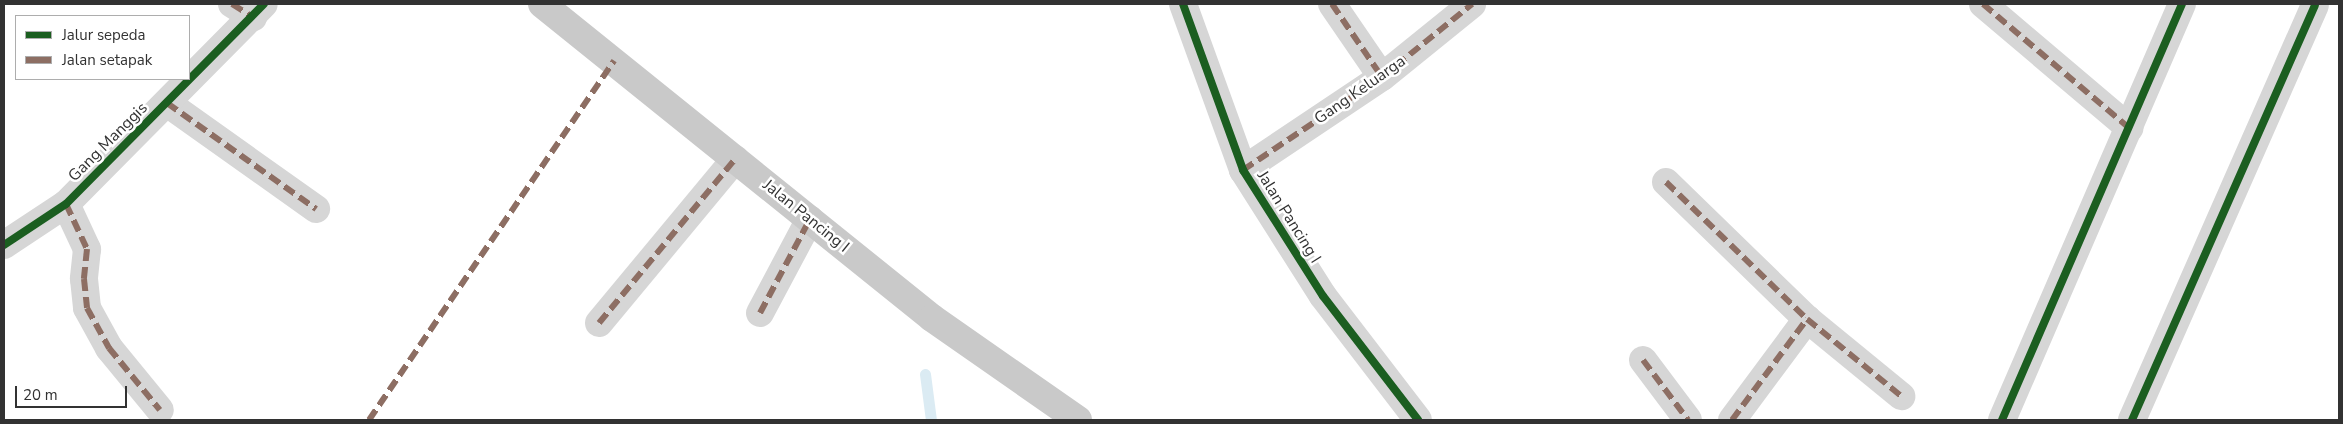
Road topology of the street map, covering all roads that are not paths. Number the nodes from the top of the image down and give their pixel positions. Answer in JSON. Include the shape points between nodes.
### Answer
{"nodes":[{"id":1,"x":542,"y":4,"type":"edge"},
{"id":2,"x":1183,"y":4,"type":"edge"},
{"id":3,"x":1332,"y":4,"type":"edge"},
{"id":4,"x":1472,"y":4,"type":"edge"},
{"id":5,"x":1983,"y":4,"type":"edge"},
{"id":6,"x":2182,"y":4,"type":"edge"},
{"id":7,"x":2314,"y":6,"type":"dead end"},
{"id":8,"x":250,"y":8,"type":"edge"},
{"id":9,"x":190,"y":77,"type":"edge"},
{"id":10,"x":1382,"y":77,"type":"junction"},
{"id":11,"x":187,"y":80,"type":"edge"},
{"id":12,"x":167,"y":103,"type":"junction"},
{"id":13,"x":2129,"y":128,"type":"junction"},
{"id":14,"x":735,"y":159,"type":"junction"},
{"id":15,"x":1243,"y":170,"type":"junction"},
{"id":16,"x":1666,"y":182,"type":"dead end"},
{"id":17,"x":66,"y":204,"type":"junction"},
{"id":18,"x":316,"y":209,"type":"dead end"},
{"id":19,"x":810,"y":219,"type":"junction"},
{"id":20,"x":4,"y":245,"type":"edge"},
{"id":21,"x":760,"y":313,"type":"dead end"},
{"id":22,"x":1807,"y":319,"type":"junction"},
{"id":23,"x":599,"y":323,"type":"dead end"},
{"id":24,"x":1643,"y":360,"type":"dead end"},
{"id":25,"x":1901,"y":396,"type":"dead end"},
{"id":26,"x":160,"y":410,"type":"dead end"},
{"id":27,"x":1078,"y":420,"type":"edge"},
{"id":28,"x":1418,"y":420,"type":"edge"},
{"id":29,"x":1688,"y":420,"type":"edge"},
{"id":30,"x":1732,"y":420,"type":"edge"},
{"id":31,"x":2002,"y":420,"type":"edge"},
{"id":32,"x":2132,"y":420,"type":"edge"}],
"edges":[{"from":1,"to":14,"type":"main road","name":"Jalan Pancing I"},
{"from":2,"to":15,"type":"street","name":"Jalan Pancing I"},
{"from":3,"to":10,"type":"street"},
{"from":4,"to":10,"type":"street","name":"Gang Keluarga"},
{"from":5,"to":13,"type":"street"},
{"from":6,"to":13,"type":"street"},
{"from":7,"to":32,"type":"street"},
{"from":8,"to":9,"type":"street","name":"Gang Manggis"},
{"from":10,"to":15,"type":"street","name":"Gang Keluarga"},
{"from":11,"to":12,"type":"street","name":"Gang Manggis"},
{"from":12,"to":17,"type":"street","name":"Gang Manggis"},
{"from":12,"to":18,"type":"street"},
{"from":13,"to":31,"type":"street"},
{"from":14,"to":19,"type":"main road","name":"Jalan Pancing I"},
{"from":14,"to":23,"type":"street"},
{"from":15,"to":28,"type":"street","name":"Jalan Pancing I","via":[[1323,296]]},
{"from":16,"to":22,"type":"street"},
{"from":17,"to":20,"type":"street","name":"Gang Manggis"},
{"from":17,"to":26,"type":"street","via":[[87,249],[84,279],[87,308],[109,348]]},
{"from":19,"to":21,"type":"street"},
{"from":19,"to":27,"type":"main road","name":"Jalan Pancing I","via":[[932,318]]},
{"from":22,"to":25,"type":"street"},
{"from":22,"to":30,"type":"street"},
{"from":24,"to":29,"type":"street"}]}
